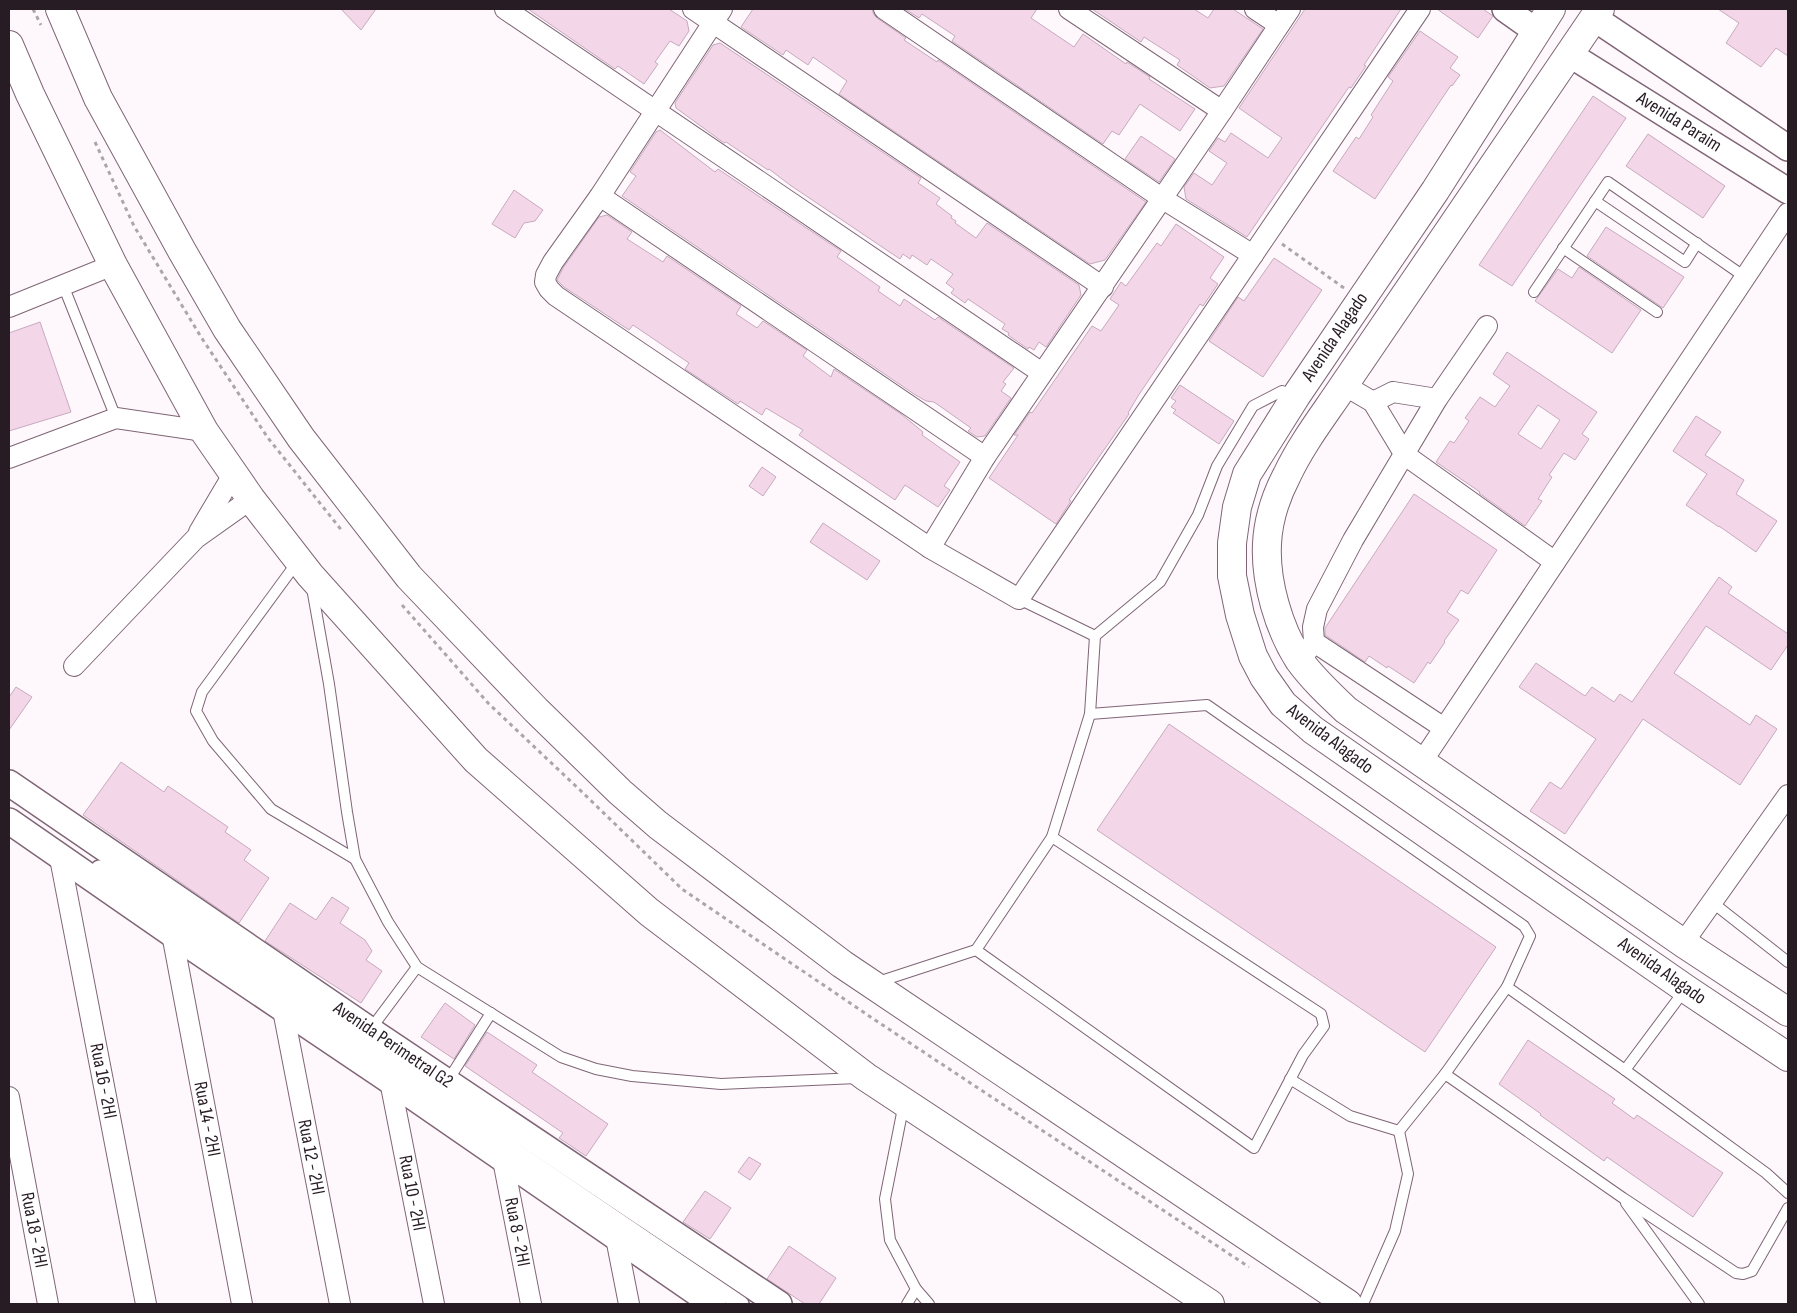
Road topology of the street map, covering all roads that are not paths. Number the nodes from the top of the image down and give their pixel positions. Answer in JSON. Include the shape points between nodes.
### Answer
{"nodes":[{"id":1,"x":505,"y":9,"type":"edge"},
{"id":2,"x":693,"y":9,"type":"edge"},
{"id":3,"x":884,"y":9,"type":"edge"},
{"id":4,"x":1069,"y":9,"type":"edge"},
{"id":5,"x":1255,"y":9,"type":"edge"},
{"id":6,"x":1420,"y":9,"type":"edge"},
{"id":7,"x":1505,"y":9,"type":"edge"},
{"id":8,"x":1551,"y":9,"type":"edge"},
{"id":9,"x":1597,"y":13,"type":"edge"},
{"id":10,"x":717,"y":16,"type":"edge"},
{"id":11,"x":1284,"y":17,"type":"edge"},
{"id":12,"x":51,"y":18,"type":"edge"},
{"id":13,"x":1536,"y":31,"type":"junction"},
{"id":14,"x":9,"y":45,"type":"edge"},
{"id":15,"x":1569,"y":54,"type":"junction"},
{"id":16,"x":1684,"y":78,"type":"junction"},
{"id":17,"x":1222,"y":111,"type":"junction"},
{"id":18,"x":655,"y":112,"type":"junction"},
{"id":19,"x":1662,"y":112,"type":"junction"},
{"id":20,"x":1788,"y":148,"type":"edge"},
{"id":21,"x":1788,"y":191,"type":"edge"},
{"id":22,"x":600,"y":196,"type":"junction"},
{"id":23,"x":1163,"y":199,"type":"junction"},
{"id":24,"x":1595,"y":201,"type":"junction"},
{"id":25,"x":1788,"y":213,"type":"edge"},
{"id":26,"x":1696,"y":243,"type":"junction"},
{"id":27,"x":1563,"y":248,"type":"junction"},
{"id":28,"x":1253,"y":255,"type":"junction"},
{"id":29,"x":113,"y":265,"type":"junction"},
{"id":30,"x":1745,"y":277,"type":"junction"},
{"id":31,"x":64,"y":285,"type":"junction"},
{"id":32,"x":1103,"y":287,"type":"junction"},
{"id":33,"x":1534,"y":292,"type":"dead end"},
{"id":34,"x":9,"y":307,"type":"edge"},
{"id":35,"x":1657,"y":312,"type":"dead end"},
{"id":36,"x":1487,"y":326,"type":"dead end"},
{"id":37,"x":1337,"y":336,"type":"junction"},
{"id":38,"x":1042,"y":373,"type":"junction"},
{"id":39,"x":1346,"y":382,"type":"junction"},
{"id":40,"x":1296,"y":396,"type":"junction"},
{"id":41,"x":1438,"y":399,"type":"junction"},
{"id":42,"x":1373,"y":402,"type":"junction"},
{"id":43,"x":116,"y":418,"type":"junction"},
{"id":44,"x":204,"y":431,"type":"junction"},
{"id":45,"x":1405,"y":455,"type":"junction"},
{"id":46,"x":985,"y":457,"type":"junction"},
{"id":47,"x":9,"y":458,"type":"edge"},
{"id":48,"x":234,"y":473,"type":"junction"},
{"id":49,"x":251,"y":499,"type":"junction"},
{"id":50,"x":196,"y":538,"type":"junction"},
{"id":51,"x":930,"y":548,"type":"junction"},
{"id":52,"x":1555,"y":562,"type":"junction"},
{"id":53,"x":305,"y":568,"type":"junction"},
{"id":54,"x":1019,"y":599,"type":"junction"},
{"id":55,"x":1094,"y":636,"type":"junction"},
{"id":56,"x":1307,"y":651,"type":"junction"},
{"id":57,"x":74,"y":666,"type":"dead end"},
{"id":58,"x":1090,"y":714,"type":"junction"},
{"id":59,"x":1444,"y":728,"type":"junction"},
{"id":60,"x":1421,"y":763,"type":"junction"},
{"id":61,"x":9,"y":783,"type":"edge"},
{"id":62,"x":1788,"y":795,"type":"edge"},
{"id":63,"x":9,"y":808,"type":"edge"},
{"id":64,"x":9,"y":821,"type":"edge"},
{"id":65,"x":1052,"y":837,"type":"junction"},
{"id":66,"x":60,"y":858,"type":"junction"},
{"id":67,"x":355,"y":859,"type":"junction"},
{"id":68,"x":1713,"y":902,"type":"junction"},
{"id":69,"x":172,"y":934,"type":"junction"},
{"id":70,"x":1683,"y":943,"type":"junction"},
{"id":71,"x":976,"y":950,"type":"junction"},
{"id":72,"x":227,"y":951,"type":"junction"},
{"id":73,"x":1788,"y":962,"type":"edge"},
{"id":74,"x":417,"y":966,"type":"junction"},
{"id":75,"x":265,"y":979,"type":"junction"},
{"id":76,"x":872,"y":984,"type":"junction"},
{"id":77,"x":1507,"y":987,"type":"junction"},
{"id":78,"x":1686,"y":989,"type":"junction"},
{"id":79,"x":284,"y":1010,"type":"junction"},
{"id":80,"x":1788,"y":1012,"type":"edge"},
{"id":81,"x":491,"y":1013,"type":"junction"},
{"id":82,"x":370,"y":1030,"type":"junction"},
{"id":83,"x":1788,"y":1057,"type":"edge"},
{"id":84,"x":1625,"y":1070,"type":"junction"},
{"id":85,"x":1445,"y":1074,"type":"junction"},
{"id":86,"x":866,"y":1077,"type":"junction"},
{"id":87,"x":1290,"y":1079,"type":"junction"},
{"id":88,"x":390,"y":1081,"type":"junction"},
{"id":89,"x":447,"y":1082,"type":"junction"},
{"id":90,"x":9,"y":1097,"type":"edge"},
{"id":91,"x":904,"y":1102,"type":"junction"},
{"id":92,"x":1400,"y":1130,"type":"junction"},
{"id":93,"x":502,"y":1160,"type":"junction"},
{"id":94,"x":1788,"y":1193,"type":"edge"},
{"id":95,"x":1623,"y":1198,"type":"junction"},
{"id":96,"x":1788,"y":1208,"type":"edge"},
{"id":97,"x":616,"y":1238,"type":"junction"},
{"id":98,"x":656,"y":1244,"type":"junction"},
{"id":99,"x":695,"y":1271,"type":"junction"},
{"id":100,"x":916,"y":1289,"type":"junction"},
{"id":101,"x":48,"y":1304,"type":"edge"},
{"id":102,"x":146,"y":1304,"type":"edge"},
{"id":103,"x":242,"y":1304,"type":"edge"},
{"id":104,"x":340,"y":1304,"type":"edge"},
{"id":105,"x":434,"y":1304,"type":"edge"},
{"id":106,"x":531,"y":1304,"type":"edge"},
{"id":107,"x":629,"y":1304,"type":"edge"},
{"id":108,"x":713,"y":1304,"type":"edge"},
{"id":109,"x":741,"y":1304,"type":"edge"},
{"id":110,"x":780,"y":1304,"type":"edge"},
{"id":111,"x":906,"y":1304,"type":"edge"},
{"id":112,"x":929,"y":1304,"type":"edge"},
{"id":113,"x":1210,"y":1304,"type":"edge"},
{"id":114,"x":1348,"y":1304,"type":"edge"},
{"id":115,"x":1363,"y":1304,"type":"edge"},
{"id":116,"x":1699,"y":1304,"type":"edge"}],
"edges":[{"from":1,"to":18,"type":"street"},
{"from":2,"to":10,"type":"street"},
{"from":3,"to":23,"type":"street"},
{"from":4,"to":17,"type":"street"},
{"from":5,"to":11,"type":"street"},
{"from":6,"to":28,"type":"street"},
{"from":7,"to":13,"type":"street"},
{"from":8,"to":13,"type":"main road","name":"Avenida Alagado"},
{"from":9,"to":15,"type":"main road","name":"Avenida Alagado"},
{"from":9,"to":16,"type":"street","name":"Avenida Paraim"},
{"from":10,"to":18,"type":"street"},
{"from":10,"to":32,"type":"street"},
{"from":11,"to":17,"type":"street"},
{"from":12,"to":76,"type":"main road","via":[[227,329],[302,438],[409,577],[536,710],[645,814]]},
{"from":13,"to":37,"type":"main road","name":"Avenida Alagado","via":[[1435,191]]},
{"from":14,"to":29,"type":"main road"},
{"from":15,"to":19,"type":"street","name":"Avenida Paraim"},
{"from":15,"to":39,"type":"main road","name":"Avenida Alagado"},
{"from":16,"to":19,"type":"street"},
{"from":16,"to":20,"type":"street","name":"Avenida Paraim"},
{"from":17,"to":23,"type":"street"},
{"from":18,"to":22,"type":"street"},
{"from":18,"to":38,"type":"street"},
{"from":19,"to":21,"type":"street","name":"Avenida Paraim"},
{"from":22,"to":46,"type":"street"},
{"from":22,"to":51,"type":"street","via":[[553,262],[545,282],[549,290]]},
{"from":23,"to":28,"type":"street"},
{"from":23,"to":32,"type":"street"},
{"from":24,"to":26,"type":"lane","via":[[1608,182]]},
{"from":24,"to":26,"type":"lane","via":[[1685,262]]},
{"from":24,"to":27,"type":"lane"},
{"from":25,"to":30,"type":"street"},
{"from":26,"to":30,"type":"lane"},
{"from":27,"to":33,"type":"lane"},
{"from":27,"to":35,"type":"lane"},
{"from":28,"to":54,"type":"street"},
{"from":29,"to":31,"type":"street"},
{"from":29,"to":44,"type":"main road"},
{"from":30,"to":52,"type":"street"},
{"from":31,"to":34,"type":"street"},
{"from":31,"to":43,"type":"lane"},
{"from":32,"to":38,"type":"street"},
{"from":36,"to":41,"type":"street"},
{"from":37,"to":39,"type":"main road","via":[[1329,365]]},
{"from":37,"to":40,"type":"main road","name":"Avenida Alagado"},
{"from":38,"to":46,"type":"street"},
{"from":39,"to":40,"type":"main road","via":[[1319,378]]},
{"from":39,"to":42,"type":"street"},
{"from":39,"to":56,"type":"main road","name":"Avenida Alagado","via":[[1286,475],[1271,519],[1267,544],[1276,610],[1288,640]]},
{"from":40,"to":55,"type":"lane","via":[[1282,391],[1253,406],[1218,466],[1198,515],[1160,582]]},
{"from":40,"to":78,"type":"main road","name":"Avenida Alagado","via":[[1247,474],[1237,507],[1232,543],[1232,576],[1240,615],[1264,678],[1284,704],[1313,730]]},
{"from":41,"to":42,"type":"street","via":[[1393,392]]},
{"from":41,"to":45,"type":"street"},
{"from":42,"to":45,"type":"street"},
{"from":43,"to":44,"type":"street"},
{"from":43,"to":47,"type":"street"},
{"from":44,"to":48,"type":"main road"},
{"from":45,"to":52,"type":"street"},
{"from":45,"to":56,"type":"street","via":[[1353,540],[1317,609]]},
{"from":46,"to":51,"type":"street"},
{"from":48,"to":49,"type":"main road"},
{"from":48,"to":50,"type":"street"},
{"from":49,"to":50,"type":"street"},
{"from":49,"to":53,"type":"main road"},
{"from":50,"to":57,"type":"street"},
{"from":51,"to":54,"type":"street"},
{"from":52,"to":59,"type":"street"},
{"from":53,"to":67,"type":"lane","via":[[329,684]]},
{"from":53,"to":67,"type":"lane","via":[[202,692],[196,711],[212,742],[272,809]]},
{"from":53,"to":86,"type":"main road","via":[[476,760],[649,912]]},
{"from":54,"to":55,"type":"lane"},
{"from":55,"to":58,"type":"lane"},
{"from":56,"to":59,"type":"street"},
{"from":56,"to":60,"type":"main road","name":"Avenida Alagado","via":[[1322,687],[1346,710]]},
{"from":58,"to":65,"type":"lane"},
{"from":58,"to":77,"type":"lane","via":[[1207,705],[1524,926],[1530,936]]},
{"from":59,"to":60,"type":"street"},
{"from":60,"to":70,"type":"main road","name":"Avenida Alagado"},
{"from":61,"to":72,"type":"street","name":"Avenida Perimetral G2"},
{"from":62,"to":68,"type":"street"},
{"from":63,"to":72,"type":"street"},
{"from":64,"to":66,"type":"street","name":"Avenida Perimetral G2"},
{"from":65,"to":71,"type":"lane"},
{"from":65,"to":87,"type":"lane","via":[[1321,1014],[1324,1026]]},
{"from":66,"to":69,"type":"street","name":"Avenida Perimetral G2"},
{"from":66,"to":102,"type":"street","name":"Rua 16 - 2HI"},
{"from":67,"to":74,"type":"lane","via":[[388,922]]},
{"from":68,"to":70,"type":"street"},
{"from":68,"to":73,"type":"lane"},
{"from":69,"to":72,"type":"street","name":"Avenida Perimetral G2"},
{"from":69,"to":103,"type":"street","name":"Rua 14 - 2HI"},
{"from":70,"to":80,"type":"main road","name":"Avenida Alagado"},
{"from":71,"to":76,"type":"lane"},
{"from":71,"to":87,"type":"lane","via":[[1254,1148]]},
{"from":72,"to":75,"type":"street","name":"Avenida Perimetral G2"},
{"from":72,"to":75,"type":"street","name":"Avenida Perimetral G2"},
{"from":74,"to":81,"type":"lane"},
{"from":74,"to":82,"type":"lane"},
{"from":75,"to":79,"type":"street","name":"Avenida Perimetral G2"},
{"from":75,"to":82,"type":"street","name":"Avenida Perimetral G2"},
{"from":75,"to":98,"type":"street"},
{"from":76,"to":114,"type":"main road"},
{"from":77,"to":84,"type":"lane"},
{"from":77,"to":85,"type":"lane"},
{"from":78,"to":83,"type":"main road","name":"Avenida Alagado"},
{"from":78,"to":84,"type":"lane"},
{"from":79,"to":88,"type":"street","name":"Avenida Perimetral G2"},
{"from":79,"to":104,"type":"street","name":"Rua 12 - 2HI"},
{"from":81,"to":86,"type":"lane","via":[[561,1058],[632,1076],[721,1084]]},
{"from":81,"to":89,"type":"lane"},
{"from":82,"to":89,"type":"street","name":"Avenida Perimetral G2"},
{"from":84,"to":94,"type":"lane","via":[[1766,1173]]},
{"from":85,"to":92,"type":"lane"},
{"from":85,"to":95,"type":"lane"},
{"from":86,"to":91,"type":"main road"},
{"from":87,"to":92,"type":"lane","via":[[1350,1116]]},
{"from":88,"to":93,"type":"street","name":"Avenida Perimetral G2"},
{"from":88,"to":105,"type":"street","name":"Rua 10 - 2HI"},
{"from":89,"to":98,"type":"street","name":"Avenida Perimetral G2"},
{"from":90,"to":101,"type":"street","name":"Rua 18 - 2HI"},
{"from":91,"to":100,"type":"lane","via":[[884,1199],[890,1240]]},
{"from":91,"to":113,"type":"main road"},
{"from":92,"to":115,"type":"lane","via":[[1408,1174],[1395,1231]]},
{"from":93,"to":97,"type":"street","name":"Avenida Perimetral G2"},
{"from":93,"to":106,"type":"street","name":"Rua 8 - 2HI"},
{"from":95,"to":96,"type":"lane","via":[[1736,1273],[1743,1274],[1752,1271]]},
{"from":95,"to":116,"type":"lane"},
{"from":97,"to":98,"type":"street","name":"Avenida Perimetral G2"},
{"from":97,"to":107,"type":"street"},
{"from":98,"to":99,"type":"street","name":"Avenida Perimetral G2"},
{"from":98,"to":99,"type":"street","name":"Avenida Perimetral G2"},
{"from":99,"to":108,"type":"street","name":"Avenida Perimetral G2"},
{"from":99,"to":109,"type":"street"},
{"from":99,"to":110,"type":"street","name":"Avenida Perimetral G2"},
{"from":100,"to":111,"type":"lane"},
{"from":100,"to":112,"type":"lane"}]}
